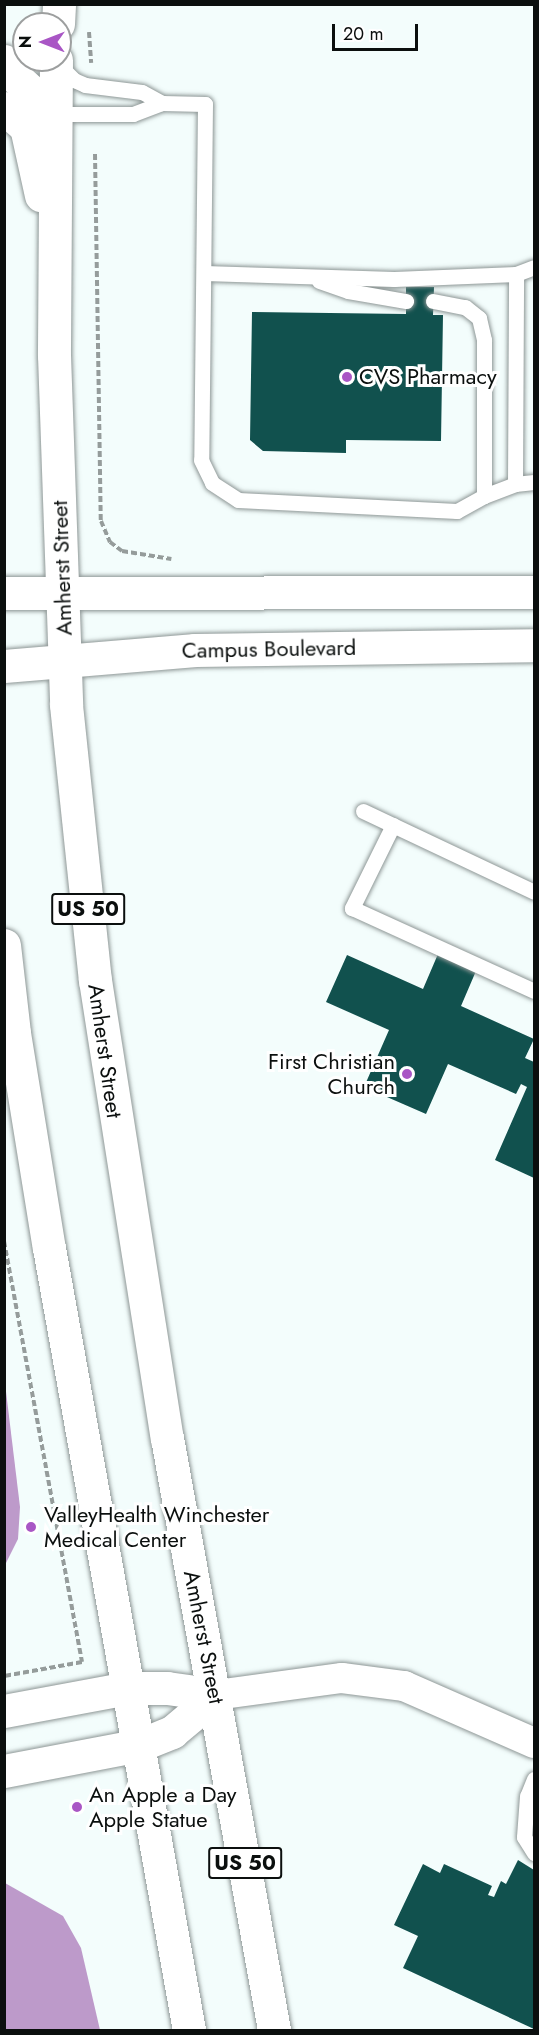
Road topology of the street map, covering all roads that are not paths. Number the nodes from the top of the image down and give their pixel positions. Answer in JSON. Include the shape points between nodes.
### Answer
{"nodes":[{"id":1,"x":59,"y":4,"type":"edge"},
{"id":2,"x":73,"y":25,"type":"edge"},
{"id":3,"x":4,"y":61,"type":"edge"},
{"id":4,"x":56,"y":72,"type":"edge"},
{"id":5,"x":66,"y":72,"type":"edge"},
{"id":6,"x":162,"y":103,"type":"junction"},
{"id":7,"x":4,"y":108,"type":"edge"},
{"id":8,"x":56,"y":114,"type":"junction"},
{"id":9,"x":54,"y":261,"type":"junction"},
{"id":10,"x":534,"y":267,"type":"edge"},
{"id":11,"x":204,"y":273,"type":"junction"},
{"id":12,"x":516,"y":274,"type":"junction"},
{"id":13,"x":303,"y":276,"type":"junction"},
{"id":14,"x":406,"y":301,"type":"dead end"},
{"id":15,"x":434,"y":301,"type":"dead end"},
{"id":16,"x":534,"y":482,"type":"edge"},
{"id":17,"x":515,"y":484,"type":"junction"},
{"id":18,"x":484,"y":496,"type":"junction"},
{"id":19,"x":62,"y":592,"type":"junction"},
{"id":20,"x":534,"y":592,"type":"edge"},
{"id":21,"x":4,"y":593,"type":"edge"},
{"id":22,"x":534,"y":645,"type":"edge"},
{"id":23,"x":66,"y":659,"type":"junction"},
{"id":24,"x":4,"y":666,"type":"edge"},
{"id":25,"x":363,"y":811,"type":"dead end"},
{"id":26,"x":393,"y":825,"type":"junction"},
{"id":27,"x":534,"y":892,"type":"edge"},
{"id":28,"x":4,"y":945,"type":"edge"},
{"id":29,"x":534,"y":991,"type":"edge"},
{"id":30,"x":128,"y":1688,"type":"junction"},
{"id":31,"x":216,"y":1695,"type":"junction"},
{"id":32,"x":4,"y":1711,"type":"edge"},
{"id":33,"x":534,"y":1743,"type":"edge"},
{"id":34,"x":140,"y":1745,"type":"junction"},
{"id":35,"x":4,"y":1771,"type":"edge"},
{"id":36,"x":534,"y":1779,"type":"edge"},
{"id":37,"x":534,"y":1853,"type":"edge"},
{"id":38,"x":189,"y":2031,"type":"edge"},
{"id":39,"x":274,"y":2031,"type":"edge"}],
"edges":[{"from":1,"to":2,"type":"main road"},
{"from":3,"to":8,"type":"main road","via":[[13,75]]},
{"from":4,"to":8,"type":"main road","name":"Amherst Street","number":"US 50"},
{"from":5,"to":6,"type":"lane","via":[[85,85],[142,92]]},
{"from":6,"to":8,"type":"lane","via":[[134,114]]},
{"from":6,"to":11,"type":"lane","via":[[205,104]]},
{"from":7,"to":9,"type":"main road","via":[[29,136]]},
{"from":8,"to":9,"type":"main road","name":"Amherst Street","number":"US 50"},
{"from":9,"to":19,"type":"main road","name":"Amherst Street","number":"US 50"},
{"from":10,"to":12,"type":"lane"},
{"from":11,"to":13,"type":"lane"},
{"from":11,"to":18,"type":"lane","via":[[201,460],[212,483],[238,500],[423,510],[457,511]]},
{"from":12,"to":13,"type":"lane","via":[[394,279]]},
{"from":12,"to":17,"type":"lane"},
{"from":13,"to":14,"type":"lane","via":[[348,291]]},
{"from":15,"to":18,"type":"lane","via":[[465,307],[479,318],[484,340]]},
{"from":16,"to":17,"type":"lane"},
{"from":17,"to":18,"type":"lane"},
{"from":19,"to":20,"type":"main road"},
{"from":19,"to":21,"type":"main road"},
{"from":19,"to":23,"type":"main road","name":"Amherst Street","number":"US 50"},
{"from":22,"to":23,"type":"main road","name":"Campus Boulevard","via":[[195,650]]},
{"from":23,"to":24,"type":"main road","name":"Campus Boulevard"},
{"from":23,"to":31,"type":"main road","name":"Amherst Street","number":"US 50","via":[[66,705],[95,980],[114,1114],[167,1438]]},
{"from":25,"to":26,"type":"lane"},
{"from":26,"to":27,"type":"lane"},
{"from":26,"to":29,"type":"lane","via":[[352,908]]},
{"from":28,"to":30,"type":"main road","via":[[14,1033],[49,1248]]},
{"from":30,"to":31,"type":"main road","via":[[167,1688]]},
{"from":30,"to":32,"type":"main road"},
{"from":30,"to":34,"type":"main road"},
{"from":31,"to":33,"type":"street","via":[[342,1678],[404,1686]]},
{"from":31,"to":34,"type":"main road","via":[[172,1732]]},
{"from":31,"to":39,"type":"main road","name":"Amherst Street","number":"US 50"},
{"from":34,"to":35,"type":"main road"},
{"from":34,"to":38,"type":"main road"},
{"from":36,"to":37,"type":"lane","via":[[527,1796],[524,1837]]}]}
